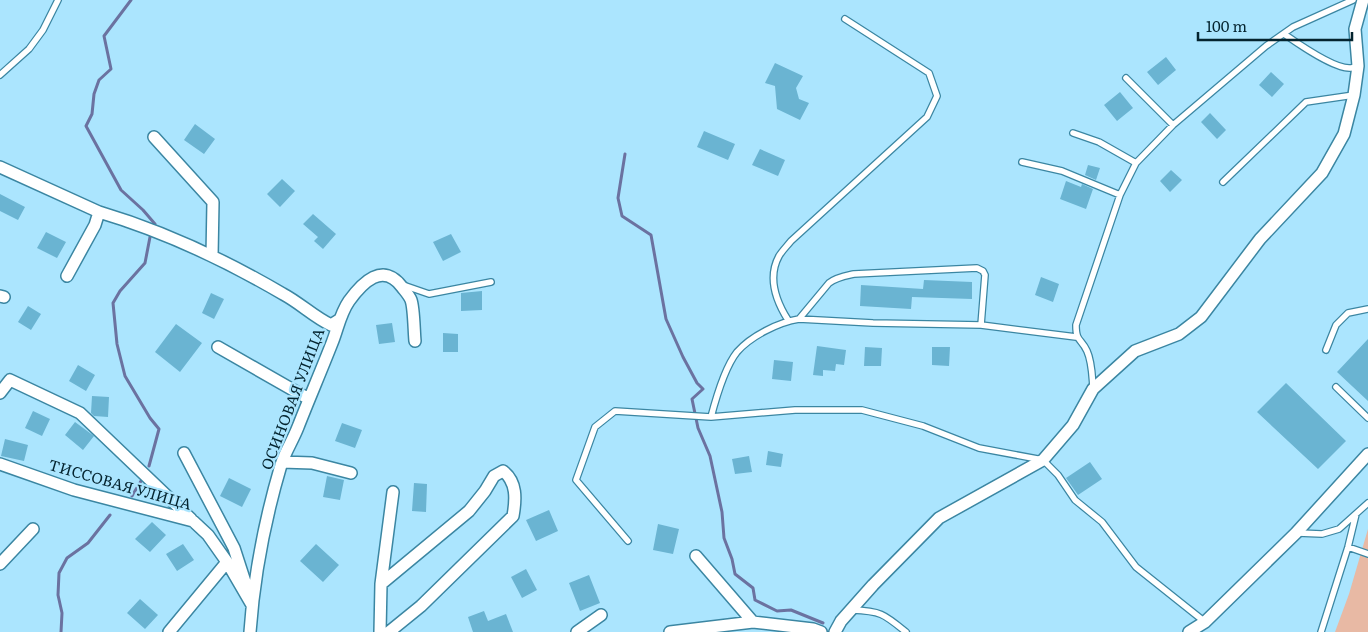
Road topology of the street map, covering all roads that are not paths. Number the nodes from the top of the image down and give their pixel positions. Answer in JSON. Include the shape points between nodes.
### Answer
{"nodes":[{"id":1,"x":58,"y":0,"type":"edge"},
{"id":2,"x":1353,"y":0,"type":"edge"},
{"id":3,"x":1363,"y":0,"type":"edge"},
{"id":4,"x":846,"y":19,"type":"dead end"},
{"id":5,"x":1284,"y":34,"type":"junction"},
{"id":6,"x":1358,"y":66,"type":"junction"},
{"id":7,"x":0,"y":75,"type":"edge"},
{"id":8,"x":1126,"y":78,"type":"dead end"},
{"id":9,"x":1354,"y":95,"type":"junction"},
{"id":10,"x":1173,"y":125,"type":"junction"},
{"id":11,"x":1073,"y":133,"type":"dead end"},
{"id":12,"x":154,"y":137,"type":"dead end"},
{"id":13,"x":1022,"y":162,"type":"dead end"},
{"id":14,"x":1136,"y":163,"type":"junction"},
{"id":15,"x":0,"y":167,"type":"edge"},
{"id":16,"x":1222,"y":182,"type":"dead end"},
{"id":17,"x":1120,"y":195,"type":"junction"},
{"id":18,"x":99,"y":212,"type":"junction"},
{"id":19,"x":212,"y":256,"type":"junction"},
{"id":20,"x":67,"y":276,"type":"dead end"},
{"id":21,"x":491,"y":282,"type":"dead end"},
{"id":22,"x":400,"y":284,"type":"junction"},
{"id":23,"x":1368,"y":309,"type":"edge"},
{"id":24,"x":799,"y":319,"type":"junction"},
{"id":25,"x":339,"y":320,"type":"junction"},
{"id":26,"x":788,"y":320,"type":"junction"},
{"id":27,"x":980,"y":325,"type":"junction"},
{"id":28,"x":1076,"y":337,"type":"junction"},
{"id":29,"x":415,"y":341,"type":"dead end"},
{"id":30,"x":218,"y":347,"type":"dead end"},
{"id":31,"x":1326,"y":350,"type":"dead end"},
{"id":32,"x":1336,"y":387,"type":"dead end"},
{"id":33,"x":1093,"y":389,"type":"junction"},
{"id":34,"x":0,"y":393,"type":"edge"},
{"id":35,"x":308,"y":399,"type":"junction"},
{"id":36,"x":711,"y":417,"type":"junction"},
{"id":37,"x":1368,"y":418,"type":"edge"},
{"id":38,"x":184,"y":453,"type":"dead end"},
{"id":39,"x":1368,"y":454,"type":"edge"},
{"id":40,"x":1043,"y":460,"type":"junction"},
{"id":41,"x":282,"y":462,"type":"junction"},
{"id":42,"x":0,"y":464,"type":"edge"},
{"id":43,"x":351,"y":473,"type":"dead end"},
{"id":44,"x":393,"y":492,"type":"dead end"},
{"id":45,"x":1368,"y":503,"type":"edge"},
{"id":46,"x":1356,"y":514,"type":"junction"},
{"id":47,"x":193,"y":521,"type":"junction"},
{"id":48,"x":34,"y":529,"type":"dead end"},
{"id":49,"x":1296,"y":532,"type":"junction"},
{"id":50,"x":628,"y":541,"type":"dead end"},
{"id":51,"x":1348,"y":547,"type":"junction"},
{"id":52,"x":1368,"y":554,"type":"edge"},
{"id":53,"x":696,"y":556,"type":"dead end"},
{"id":54,"x":227,"y":562,"type":"junction"},
{"id":55,"x":0,"y":564,"type":"edge"},
{"id":56,"x":382,"y":584,"type":"junction"},
{"id":57,"x":252,"y":605,"type":"junction"},
{"id":58,"x":852,"y":610,"type":"junction"},
{"id":59,"x":601,"y":615,"type":"dead end"},
{"id":60,"x":753,"y":622,"type":"junction"},
{"id":61,"x":1205,"y":622,"type":"junction"},
{"id":62,"x":169,"y":632,"type":"edge"},
{"id":63,"x":250,"y":632,"type":"edge"},
{"id":64,"x":380,"y":632,"type":"edge"},
{"id":65,"x":389,"y":632,"type":"edge"},
{"id":66,"x":577,"y":632,"type":"edge"},
{"id":67,"x":670,"y":632,"type":"edge"},
{"id":68,"x":821,"y":632,"type":"edge"},
{"id":69,"x":835,"y":632,"type":"edge"},
{"id":70,"x":906,"y":632,"type":"edge"},
{"id":71,"x":1189,"y":632,"type":"edge"},
{"id":72,"x":1321,"y":632,"type":"edge"}],
"edges":[{"from":1,"to":7,"type":"lane","via":[[30,49]]},
{"from":2,"to":5,"type":"lane"},
{"from":3,"to":6,"type":"street","via":[[1355,29]]},
{"from":4,"to":26,"type":"lane","via":[[929,73],[937,96],[927,117],[791,241],[779,256],[773,285],[778,304]]},
{"from":5,"to":6,"type":"lane","via":[[1339,65]]},
{"from":5,"to":10,"type":"lane"},
{"from":6,"to":9,"type":"street"},
{"from":8,"to":10,"type":"lane"},
{"from":9,"to":16,"type":"lane","via":[[1306,102]]},
{"from":9,"to":33,"type":"street","via":[[1344,134],[1322,173],[1260,239],[1201,317],[1179,334],[1135,351]]},
{"from":10,"to":14,"type":"lane"},
{"from":11,"to":14,"type":"lane","via":[[1098,142]]},
{"from":12,"to":19,"type":"street","via":[[213,202]]},
{"from":13,"to":17,"type":"lane","via":[[1062,171]]},
{"from":14,"to":17,"type":"lane"},
{"from":15,"to":18,"type":"street"},
{"from":17,"to":28,"type":"lane","via":[[1076,326]]},
{"from":18,"to":19,"type":"street","via":[[139,224]]},
{"from":18,"to":20,"type":"street"},
{"from":19,"to":25,"type":"street","via":[[284,294],[321,320],[331,324]]},
{"from":21,"to":22,"type":"lane","via":[[429,294]]},
{"from":22,"to":25,"type":"street","name":"ОСИНОВАЯ УЛИЦА","via":[[390,276],[371,277],[348,302]]},
{"from":22,"to":29,"type":"street","via":[[411,300]]},
{"from":23,"to":31,"type":"lane","via":[[1348,314],[1336,325]]},
{"from":24,"to":26,"type":"lane"},
{"from":24,"to":27,"type":"lane"},
{"from":24,"to":27,"type":"lane","via":[[829,283],[843,276],[977,268],[985,275]]},
{"from":25,"to":35,"type":"street","name":"ОСИНОВАЯ УЛИЦА"},
{"from":26,"to":36,"type":"lane","via":[[759,334],[737,352],[720,384]]},
{"from":27,"to":28,"type":"lane"},
{"from":28,"to":33,"type":"lane","via":[[1086,350],[1092,368]]},
{"from":30,"to":35,"type":"street"},
{"from":32,"to":37,"type":"lane"},
{"from":33,"to":40,"type":"street","via":[[1073,425]]},
{"from":34,"to":47,"type":"street","via":[[10,380],[80,413]]},
{"from":35,"to":41,"type":"street","name":"ОСИНОВАЯ УЛИЦА"},
{"from":36,"to":40,"type":"lane","via":[[795,410],[862,410],[923,426],[979,448]]},
{"from":36,"to":50,"type":"lane","via":[[615,411],[595,427],[576,480]]},
{"from":38,"to":57,"type":"street","via":[[234,548]]},
{"from":39,"to":49,"type":"street"},
{"from":40,"to":58,"type":"street","via":[[939,518],[873,584]]},
{"from":40,"to":61,"type":"lane","via":[[1075,500],[1102,522],[1136,567]]},
{"from":41,"to":43,"type":"street","via":[[312,463]]},
{"from":41,"to":57,"type":"street","name":"ОСИНОВАЯ УЛИЦА","via":[[269,511]]},
{"from":42,"to":47,"type":"street","name":"ТИССОВАЯ УЛИЦА","via":[[74,490]]},
{"from":44,"to":56,"type":"street"},
{"from":45,"to":46,"type":"lane"},
{"from":46,"to":49,"type":"lane","via":[[1339,529],[1322,534]]},
{"from":46,"to":51,"type":"lane"},
{"from":47,"to":54,"type":"street","name":"ТИССОВАЯ УЛИЦА"},
{"from":48,"to":55,"type":"street"},
{"from":49,"to":61,"type":"street"},
{"from":51,"to":52,"type":"lane"},
{"from":51,"to":72,"type":"lane"},
{"from":53,"to":60,"type":"street"},
{"from":54,"to":57,"type":"street","name":"ТИССОВАЯ УЛИЦА"},
{"from":54,"to":62,"type":"street"},
{"from":56,"to":64,"type":"street"},
{"from":56,"to":65,"type":"street","via":[[468,511],[494,476],[503,471],[511,477],[516,499],[513,516],[421,606]]},
{"from":57,"to":63,"type":"street"},
{"from":58,"to":69,"type":"street"},
{"from":58,"to":70,"type":"lane","via":[[877,611]]},
{"from":59,"to":66,"type":"street"},
{"from":60,"to":67,"type":"street"},
{"from":60,"to":68,"type":"street"},
{"from":61,"to":71,"type":"street"}]}
